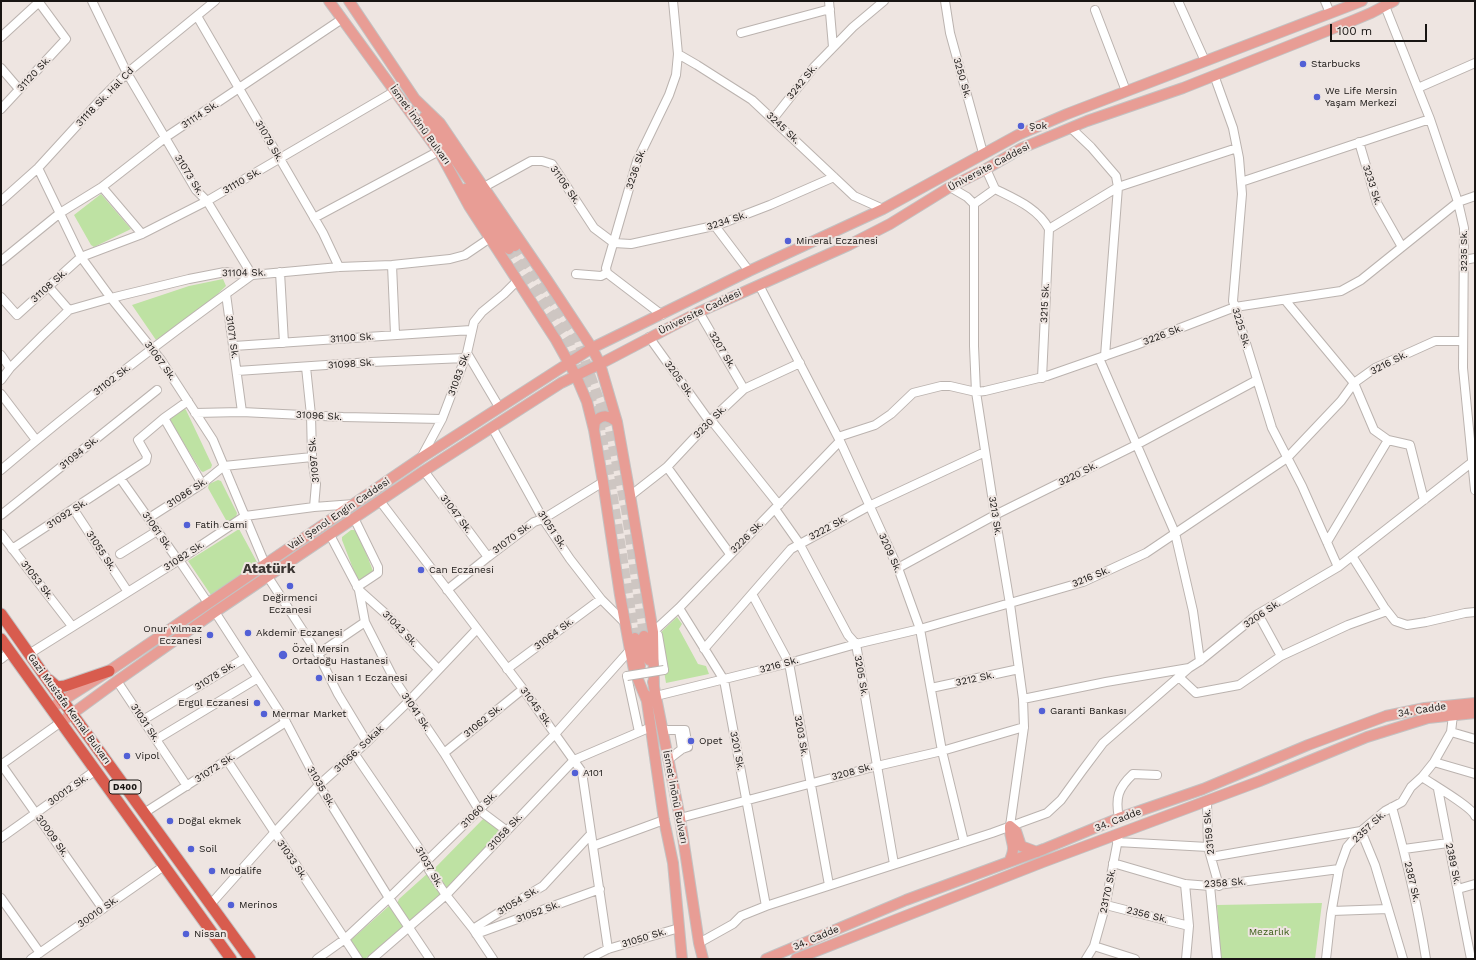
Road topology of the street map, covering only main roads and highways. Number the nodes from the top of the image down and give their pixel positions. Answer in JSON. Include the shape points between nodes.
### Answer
{"nodes":[{"id":1,"x":329,"y":1,"type":"edge"},
{"id":2,"x":349,"y":1,"type":"edge"},
{"id":3,"x":1362,"y":1,"type":"edge"},
{"id":4,"x":1389,"y":3,"type":"edge"},
{"id":5,"x":414,"y":98,"type":"junction"},
{"id":6,"x":439,"y":151,"type":"junction"},
{"id":7,"x":592,"y":348,"type":"junction"},
{"id":8,"x":568,"y":363,"type":"junction"},
{"id":9,"x":600,"y":364,"type":"junction"},
{"id":10,"x":576,"y":376,"type":"junction"},
{"id":11,"x":617,"y":422,"type":"junction"},
{"id":12,"x":594,"y":430,"type":"junction"},
{"id":13,"x":1,"y":614,"type":"edge"},
{"id":14,"x":647,"y":636,"type":"junction"},
{"id":15,"x":1,"y":639,"type":"edge"},
{"id":16,"x":109,"y":671,"type":"junction"},
{"id":17,"x":44,"y":675,"type":"junction"},
{"id":18,"x":652,"y":695,"type":"junction"},
{"id":19,"x":63,"y":701,"type":"junction"},
{"id":20,"x":1474,"y":704,"type":"edge"},
{"id":21,"x":52,"y":708,"type":"junction"},
{"id":22,"x":72,"y":714,"type":"junction"},
{"id":23,"x":61,"y":722,"type":"junction"},
{"id":24,"x":1010,"y":826,"type":"road end"},
{"id":25,"x":1018,"y":847,"type":"junction"},
{"id":26,"x":1037,"y":852,"type":"junction"},
{"id":27,"x":1009,"y":862,"type":"junction"},
{"id":28,"x":231,"y":959,"type":"edge"},
{"id":29,"x":250,"y":959,"type":"edge"},
{"id":30,"x":682,"y":959,"type":"edge"},
{"id":31,"x":703,"y":959,"type":"edge"},
{"id":32,"x":766,"y":959,"type":"edge"},
{"id":33,"x":796,"y":959,"type":"edge"}],
"edges":[{"from":1,"to":6,"type":"main road","name":"İsmet İnönü Bulvarı"},
{"from":2,"to":5,"type":"main road","name":"İsmet İnönü Bulvarı"},
{"from":3,"to":7,"type":"main road","name":"Üniversite Caddesi","via":[[1018,134],[883,209]]},
{"from":4,"to":9,"type":"main road","name":"Üniversite Caddesi","via":[[1352,21],[1183,88],[1022,148],[849,245],[699,312]]},
{"from":5,"to":6,"type":"main road","name":"İsmet İnönü Bulvarı","via":[[512,247]]},
{"from":5,"to":7,"type":"main road","via":[[440,123]]},
{"from":6,"to":8,"type":"main road","via":[[468,206],[518,280]]},
{"from":7,"to":8,"type":"main road","name":"Üniversite Caddesi"},
{"from":7,"to":9,"type":"main road"},
{"from":8,"to":10,"type":"main road"},
{"from":8,"to":16,"type":"main road","name":"Vali Şenol Engin Caddesi","via":[[421,458]]},
{"from":9,"to":10,"type":"main road","name":"Üniversite Caddesi"},
{"from":9,"to":11,"type":"main road"},
{"from":10,"to":12,"type":"main road","via":[[587,402]]},
{"from":10,"to":22,"type":"main road","name":"Vali Şenol Engin Caddesi","via":[[561,383],[424,471],[215,612]]},
{"from":11,"to":12,"type":"main road","via":[[608,416],[602,416],[595,422]]},
{"from":11,"to":14,"type":"main road","via":[[630,496]]},
{"from":12,"to":18,"type":"main road","via":[[634,670]]},
{"from":13,"to":17,"type":"highway","name":"Gazi Mustafa Kemal Bulvarı","number":"D400"},
{"from":14,"to":18,"type":"main road","name":"İsmet İnönü Bulvarı"},
{"from":14,"to":18,"type":"main road","name":"İsmet İnönü Bulvarı"},
{"from":15,"to":21,"type":"highway","name":"Gazi Mustafa Kemal Bulvarı","number":"D400"},
{"from":16,"to":17,"type":"highway","via":[[57,687]]},
{"from":16,"to":19,"type":"main road","name":"Vali Şenol Engin Caddesi"},
{"from":17,"to":19,"type":"highway","name":"Gazi Mustafa Kemal Bulvarı","number":"D400"},
{"from":18,"to":30,"type":"main road","name":"İsmet İnönü Bulvarı","via":[[651,727],[673,864]]},
{"from":18,"to":31,"type":"main road","name":"İsmet İnönü Bulvarı","via":[[663,730]]},
{"from":19,"to":21,"type":"main road","name":"Vali Şenol Engin Caddesi"},
{"from":19,"to":22,"type":"highway","name":"Gazi Mustafa Kemal Bulvarı","number":"D400"},
{"from":20,"to":26,"type":"main road","name":"34. Cadde","via":[[1425,708],[1386,716]]},
{"from":20,"to":33,"type":"main road","name":"34. Cadde","via":[[1453,715],[1428,718],[1367,737],[1118,838],[1028,868]]},
{"from":21,"to":23,"type":"highway","name":"Gazi Mustafa Kemal Bulvarı","number":"D400"},
{"from":22,"to":23,"type":"main road","name":"Vali Şenol Engin Caddesi"},
{"from":22,"to":29,"type":"highway","name":"Gazi Mustafa Kemal Bulvarı","number":"D400"},
{"from":23,"to":28,"type":"highway","name":"Gazi Mustafa Kemal Bulvarı","number":"D400"},
{"from":24,"to":25,"type":"main road","via":[[1016,831]]},
{"from":25,"to":26,"type":"main road"},
{"from":25,"to":27,"type":"main road"},
{"from":26,"to":27,"type":"main road","name":"34. Cadde"},
{"from":27,"to":32,"type":"main road","name":"34. Cadde","via":[[906,900]]}]}
